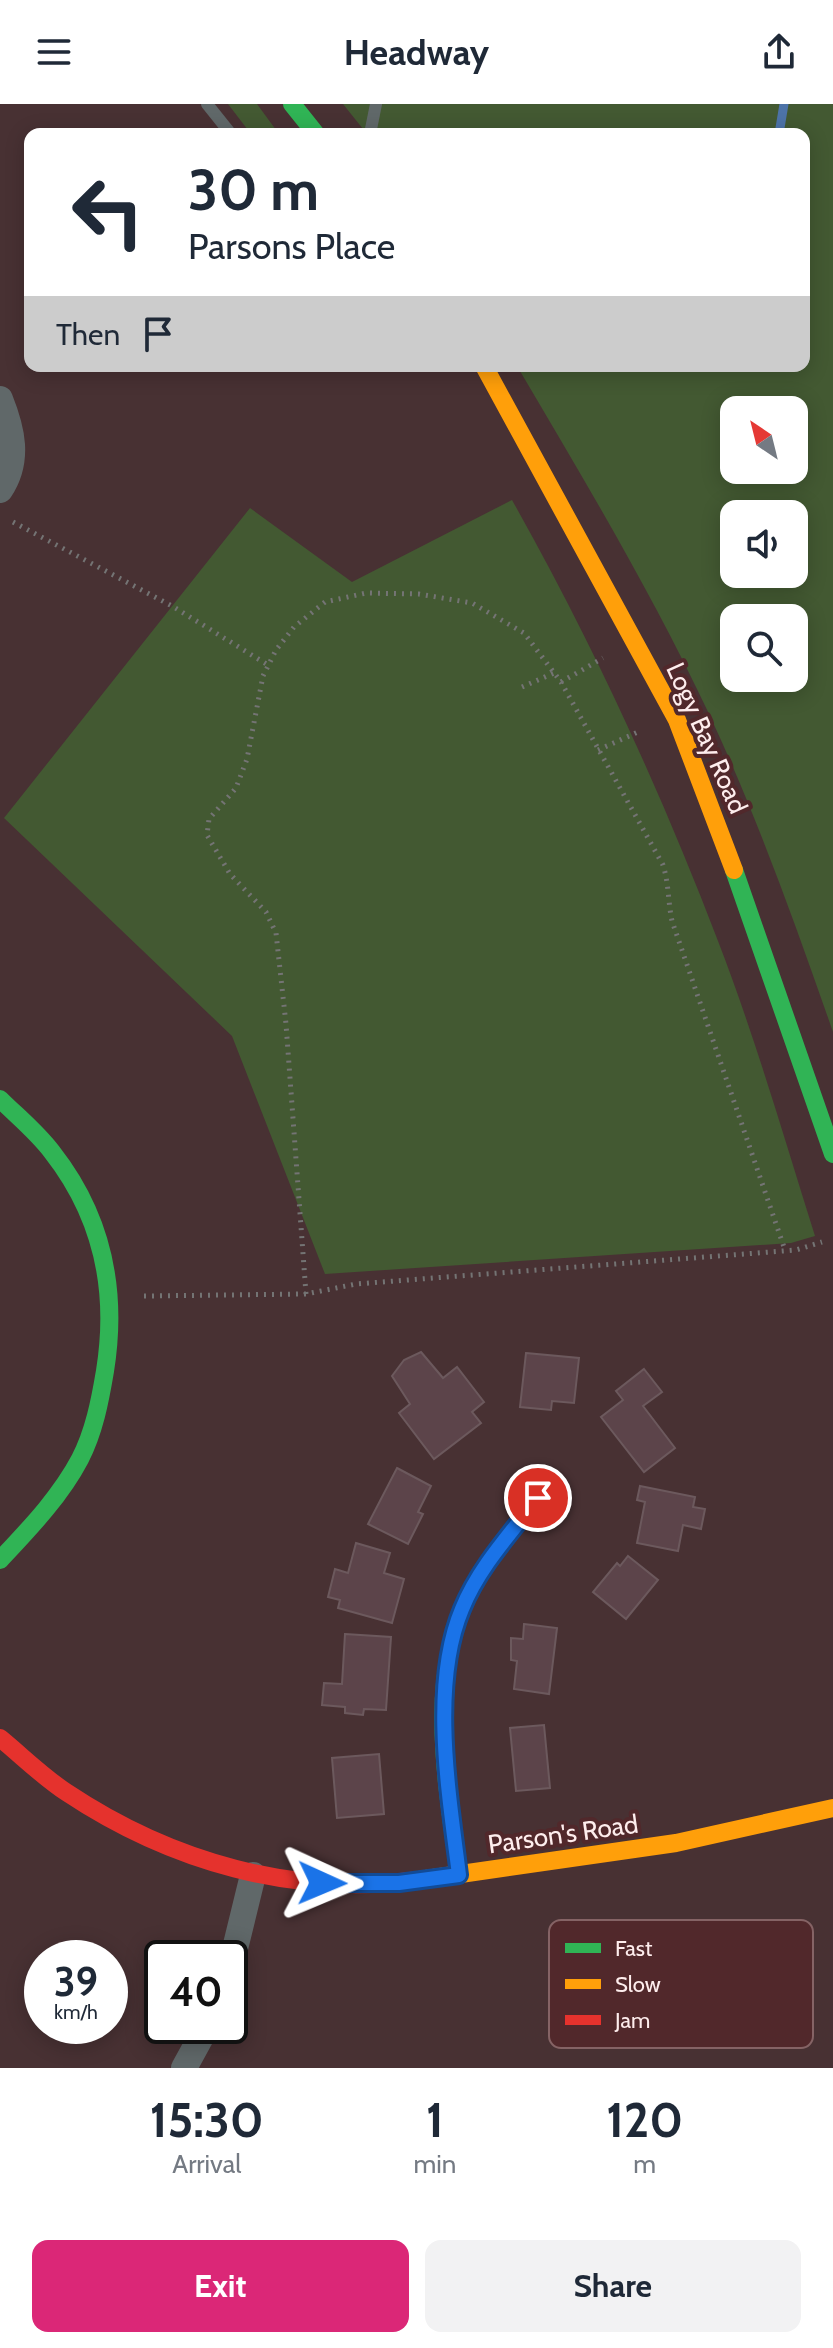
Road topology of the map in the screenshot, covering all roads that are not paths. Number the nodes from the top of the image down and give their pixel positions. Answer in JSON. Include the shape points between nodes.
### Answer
{"nodes":[{"id":1,"x":207,"y":104,"type":"edge"},
{"id":2,"x":292,"y":104,"type":"edge"},
{"id":3,"x":376,"y":104,"type":"edge"},
{"id":4,"x":226,"y":128,"type":"edge"},
{"id":5,"x":311,"y":128,"type":"edge"},
{"id":6,"x":371,"y":128,"type":"edge"},
{"id":7,"x":487,"y":372,"type":"edge"},
{"id":8,"x":0,"y":399,"type":"edge"},
{"id":9,"x":0,"y":490,"type":"edge"},
{"id":10,"x":0,"y":1099,"type":"edge"},
{"id":11,"x":833,"y":1154,"type":"edge"},
{"id":12,"x":538,"y":1498,"type":"dead end"},
{"id":13,"x":0,"y":1560,"type":"edge"},
{"id":14,"x":0,"y":1738,"type":"edge"},
{"id":15,"x":833,"y":1808,"type":"edge"},
{"id":16,"x":253,"y":1875,"type":"junction"},
{"id":17,"x":459,"y":1875,"type":"junction"},
{"id":18,"x":237,"y":1940,"type":"edge"},
{"id":19,"x":197,"y":2044,"type":"edge"},
{"id":20,"x":184,"y":2068,"type":"edge"}],
"edges":[{"from":1,"to":4,"type":"lane"},
{"from":2,"to":5,"type":"street"},
{"from":3,"to":6,"type":"lane"},
{"from":7,"to":11,"type":"street","name":"Logy Bay Road","via":[[677,720],[755,925]]},
{"from":8,"to":9,"type":"street","via":[[11,426],[13,457]]},
{"from":10,"to":13,"type":"street","via":[[51,1151],[82,1201],[105,1267],[111,1323],[102,1391],[79,1461]]},
{"from":12,"to":17,"type":"street","via":[[476,1581],[453,1643],[445,1754]]},
{"from":14,"to":16,"type":"street","name":"Parson's Road","via":[[64,1791],[114,1821],[197,1858]]},
{"from":15,"to":17,"type":"street","name":"Parson's Road","via":[[676,1843]]},
{"from":16,"to":17,"type":"street","name":"Parson's Road","via":[[350,1884]]},
{"from":16,"to":18,"type":"street"},
{"from":19,"to":20,"type":"street"}]}
